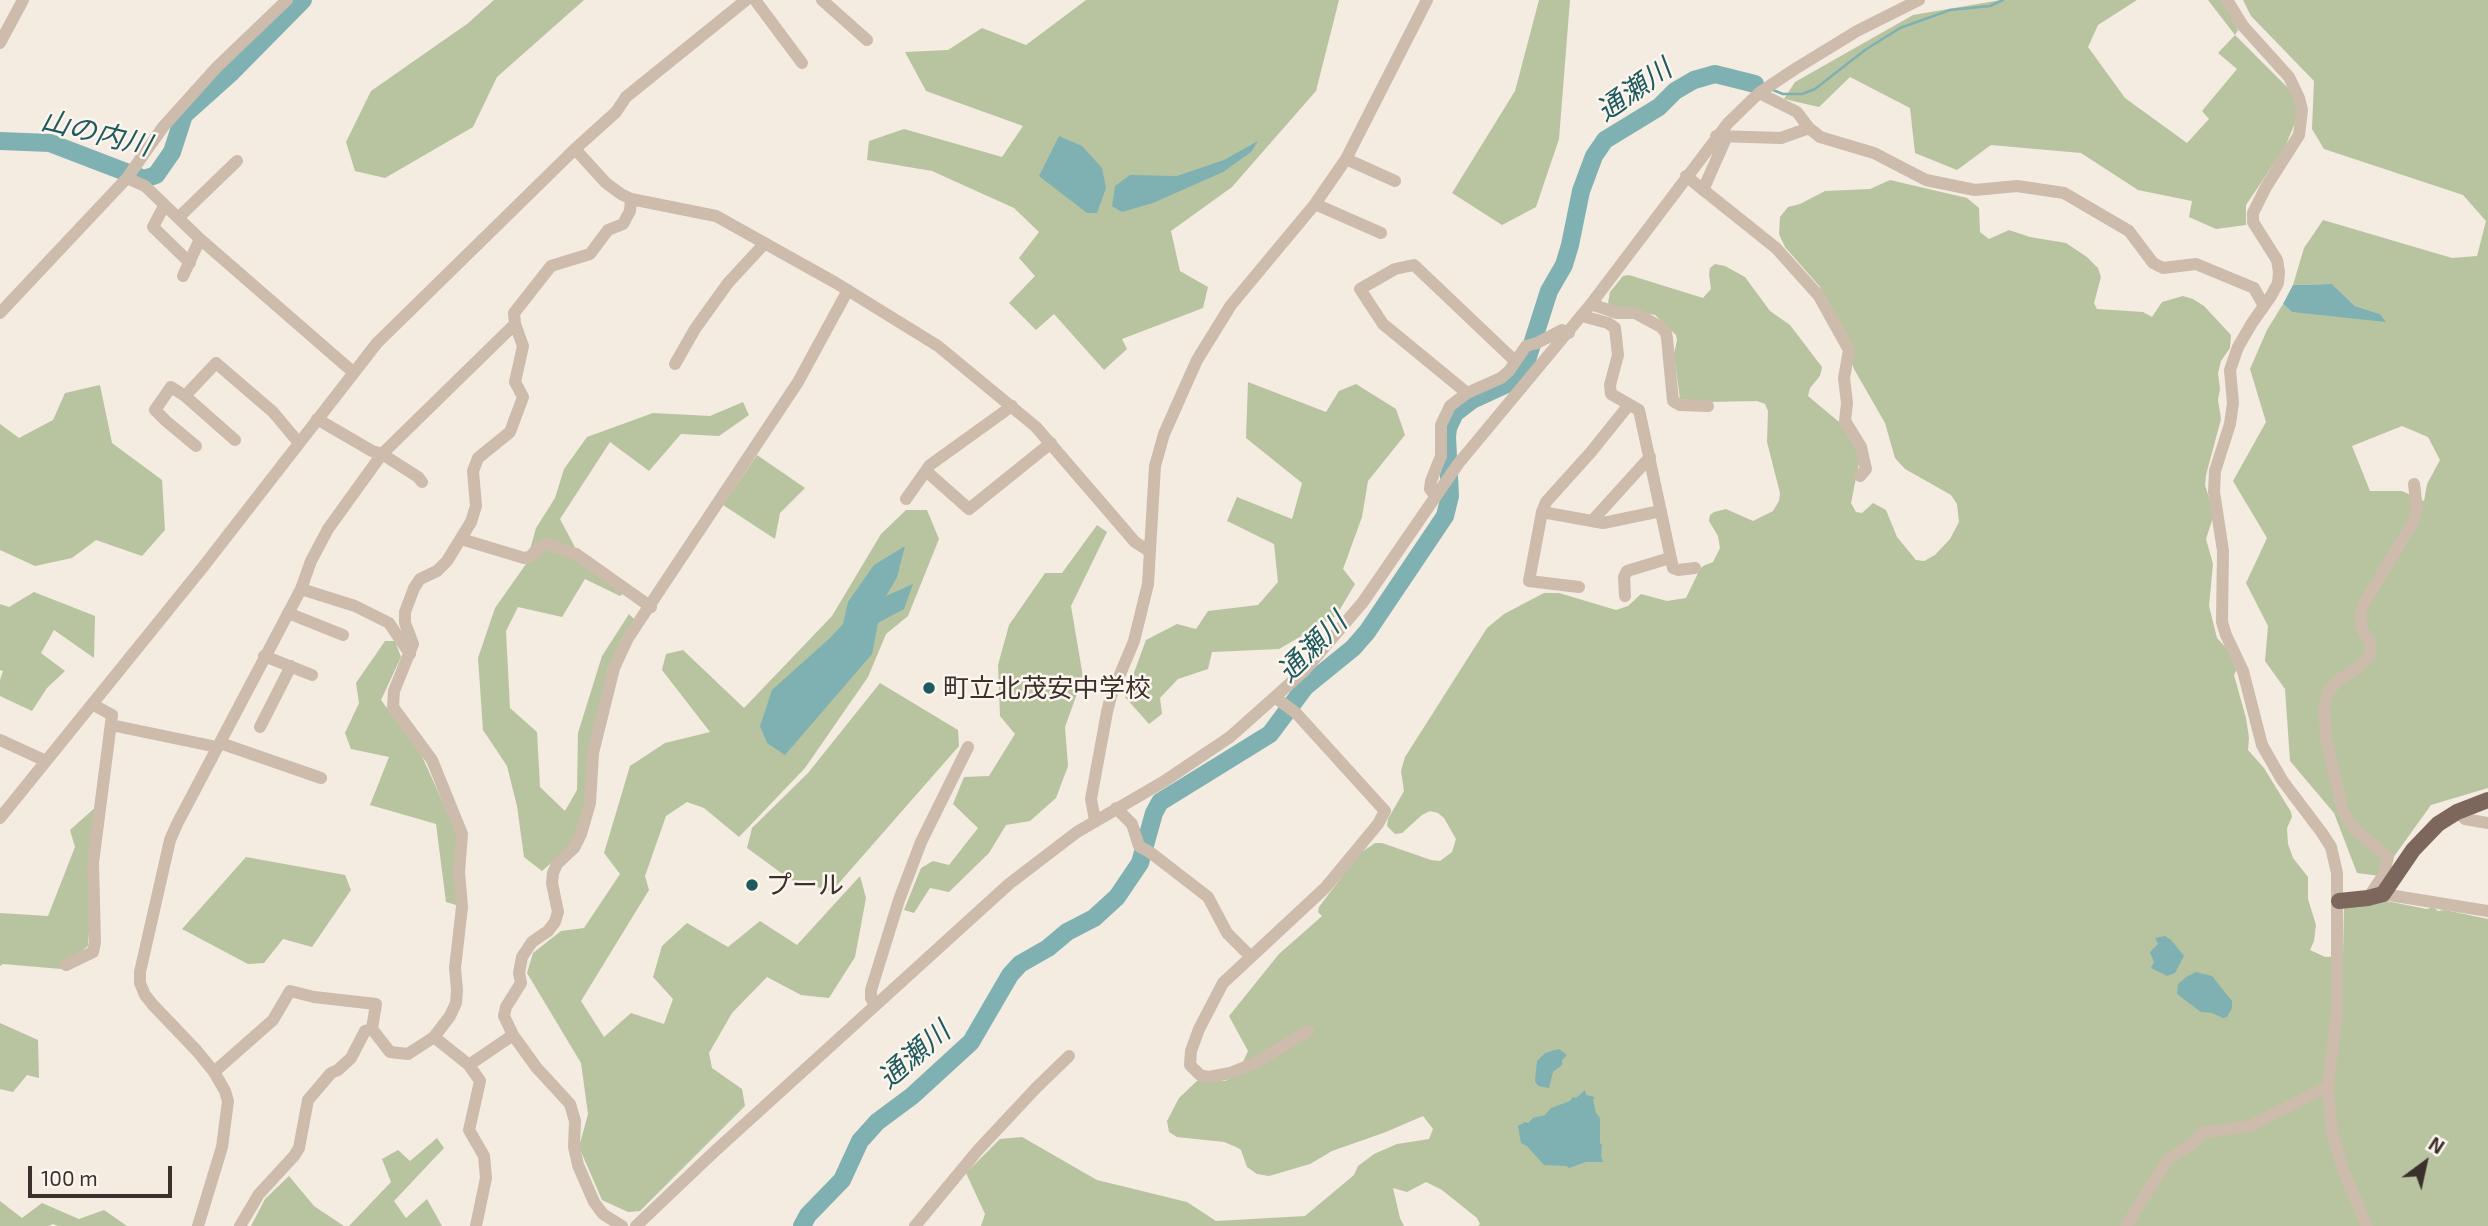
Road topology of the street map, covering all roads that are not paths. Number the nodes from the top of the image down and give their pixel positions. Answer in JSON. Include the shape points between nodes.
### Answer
{"nodes":[{"id":1,"x":23,"y":0,"type":"edge"},
{"id":2,"x":287,"y":0,"type":"edge"},
{"id":3,"x":745,"y":0,"type":"edge"},
{"id":4,"x":755,"y":0,"type":"edge"},
{"id":5,"x":822,"y":0,"type":"edge"},
{"id":6,"x":1427,"y":0,"type":"edge"},
{"id":7,"x":1919,"y":0,"type":"edge"},
{"id":8,"x":2227,"y":0,"type":"edge"},
{"id":9,"x":867,"y":40,"type":"dead end"},
{"id":10,"x":0,"y":43,"type":"edge"},
{"id":11,"x":802,"y":64,"type":"dead end"},
{"id":12,"x":1759,"y":93,"type":"junction"},
{"id":13,"x":1809,"y":128,"type":"junction"},
{"id":14,"x":1721,"y":137,"type":"junction"},
{"id":15,"x":575,"y":149,"type":"junction"},
{"id":16,"x":1346,"y":159,"type":"junction"},
{"id":17,"x":237,"y":161,"type":"dead end"},
{"id":18,"x":1686,"y":176,"type":"junction"},
{"id":19,"x":127,"y":178,"type":"junction"},
{"id":20,"x":1395,"y":181,"type":"dead end"},
{"id":21,"x":1703,"y":190,"type":"junction"},
{"id":22,"x":631,"y":199,"type":"junction"},
{"id":23,"x":1315,"y":204,"type":"junction"},
{"id":24,"x":164,"y":206,"type":"junction"},
{"id":25,"x":178,"y":218,"type":"junction"},
{"id":26,"x":1381,"y":233,"type":"dead end"},
{"id":27,"x":201,"y":239,"type":"junction"},
{"id":28,"x":765,"y":243,"type":"junction"},
{"id":29,"x":190,"y":262,"type":"junction"},
{"id":30,"x":183,"y":276,"type":"dead end"},
{"id":31,"x":848,"y":290,"type":"junction"},
{"id":32,"x":1591,"y":304,"type":"junction"},
{"id":33,"x":2264,"y":306,"type":"junction"},
{"id":34,"x":0,"y":312,"type":"edge"},
{"id":35,"x":1582,"y":316,"type":"junction"},
{"id":36,"x":515,"y":324,"type":"junction"},
{"id":37,"x":1569,"y":333,"type":"junction"},
{"id":38,"x":1535,"y":344,"type":"junction"},
{"id":39,"x":1549,"y":356,"type":"junction"},
{"id":40,"x":1515,"y":361,"type":"junction"},
{"id":41,"x":675,"y":364,"type":"dead end"},
{"id":42,"x":353,"y":372,"type":"junction"},
{"id":43,"x":1467,"y":393,"type":"junction"},
{"id":44,"x":186,"y":396,"type":"junction"},
{"id":45,"x":1012,"y":406,"type":"junction"},
{"id":46,"x":1628,"y":406,"type":"junction"},
{"id":47,"x":1708,"y":406,"type":"dead end"},
{"id":48,"x":317,"y":419,"type":"junction"},
{"id":49,"x":235,"y":440,"type":"dead end"},
{"id":50,"x":299,"y":443,"type":"junction"},
{"id":51,"x":1051,"y":443,"type":"junction"},
{"id":52,"x":196,"y":446,"type":"dead end"},
{"id":53,"x":382,"y":454,"type":"junction"},
{"id":54,"x":1650,"y":457,"type":"junction"},
{"id":55,"x":926,"y":471,"type":"junction"},
{"id":56,"x":1860,"y":476,"type":"dead end"},
{"id":57,"x":422,"y":482,"type":"dead end"},
{"id":58,"x":2414,"y":484,"type":"dead end"},
{"id":59,"x":1438,"y":492,"type":"junction"},
{"id":60,"x":906,"y":499,"type":"dead end"},
{"id":61,"x":1661,"y":511,"type":"junction"},
{"id":62,"x":1542,"y":512,"type":"junction"},
{"id":63,"x":1591,"y":521,"type":"junction"},
{"id":64,"x":461,"y":539,"type":"junction"},
{"id":65,"x":1149,"y":551,"type":"junction"},
{"id":66,"x":1670,"y":558,"type":"junction"},
{"id":67,"x":1695,"y":568,"type":"dead end"},
{"id":68,"x":1579,"y":587,"type":"dead end"},
{"id":69,"x":301,"y":589,"type":"junction"},
{"id":70,"x":1625,"y":596,"type":"dead end"},
{"id":71,"x":651,"y":607,"type":"junction"},
{"id":72,"x":288,"y":613,"type":"junction"},
{"id":73,"x":344,"y":635,"type":"dead end"},
{"id":74,"x":410,"y":654,"type":"junction"},
{"id":75,"x":264,"y":656,"type":"junction"},
{"id":76,"x":291,"y":666,"type":"junction"},
{"id":77,"x":312,"y":675,"type":"dead end"},
{"id":78,"x":1280,"y":701,"type":"junction"},
{"id":79,"x":92,"y":704,"type":"junction"},
{"id":80,"x":111,"y":725,"type":"junction"},
{"id":81,"x":260,"y":727,"type":"dead end"},
{"id":82,"x":0,"y":740,"type":"edge"},
{"id":83,"x":217,"y":747,"type":"junction"},
{"id":84,"x":968,"y":747,"type":"dead end"},
{"id":85,"x":46,"y":761,"type":"junction"},
{"id":86,"x":321,"y":778,"type":"dead end"},
{"id":87,"x":2488,"y":800,"type":"edge"},
{"id":88,"x":1116,"y":808,"type":"junction"},
{"id":89,"x":2457,"y":811,"type":"junction"},
{"id":90,"x":0,"y":818,"type":"edge"},
{"id":91,"x":1095,"y":820,"type":"junction"},
{"id":92,"x":2488,"y":823,"type":"edge"},
{"id":93,"x":2375,"y":896,"type":"junction"},
{"id":94,"x":2339,"y":901,"type":"junction"},
{"id":95,"x":2488,"y":911,"type":"edge"},
{"id":96,"x":1251,"y":957,"type":"junction"},
{"id":97,"x":66,"y":965,"type":"dead end"},
{"id":98,"x":875,"y":1006,"type":"junction"},
{"id":99,"x":372,"y":1029,"type":"junction"},
{"id":100,"x":1308,"y":1031,"type":"dead end"},
{"id":101,"x":513,"y":1035,"type":"junction"},
{"id":102,"x":434,"y":1037,"type":"junction"},
{"id":103,"x":1069,"y":1056,"type":"dead end"},
{"id":104,"x":469,"y":1066,"type":"junction"},
{"id":105,"x":214,"y":1072,"type":"junction"},
{"id":106,"x":2328,"y":1086,"type":"junction"},
{"id":107,"x":198,"y":1226,"type":"edge"},
{"id":108,"x":240,"y":1226,"type":"edge"},
{"id":109,"x":476,"y":1226,"type":"edge"},
{"id":110,"x":622,"y":1226,"type":"edge"},
{"id":111,"x":636,"y":1226,"type":"edge"},
{"id":112,"x":915,"y":1226,"type":"edge"},
{"id":113,"x":2126,"y":1226,"type":"edge"},
{"id":114,"x":2367,"y":1226,"type":"edge"}],
"edges":[{"from":1,"to":10,"type":"street"},
{"from":2,"to":19,"type":"street","via":[[163,127]]},
{"from":3,"to":15,"type":"street","via":[[626,97]]},
{"from":4,"to":11,"type":"street"},
{"from":5,"to":9,"type":"street"},
{"from":6,"to":16,"type":"street"},
{"from":7,"to":12,"type":"street","via":[[1833,45]]},
{"from":8,"to":33,"type":"street","via":[[2243,26],[2289,77],[2302,110],[2299,135],[2253,213],[2253,222],[2277,260],[2279,272]]},
{"from":12,"to":13,"type":"street","via":[[1797,112]]},
{"from":12,"to":14,"type":"street","via":[[1735,114]]},
{"from":13,"to":14,"type":"street","via":[[1781,138]]},
{"from":13,"to":33,"type":"street","via":[[1940,184],[1975,190],[2017,186],[2064,193],[2129,232],[2153,263],[2163,268],[2196,264],[2254,288]]},
{"from":14,"to":18,"type":"street"},
{"from":14,"to":21,"type":"street"},
{"from":15,"to":22,"type":"street","via":[[606,183]]},
{"from":15,"to":42,"type":"street","via":[[398,321]]},
{"from":16,"to":20,"type":"street"},
{"from":16,"to":23,"type":"street"},
{"from":17,"to":25,"type":"street"},
{"from":18,"to":21,"type":"street"},
{"from":18,"to":32,"type":"street"},
{"from":19,"to":24,"type":"street","via":[[145,186]]},
{"from":19,"to":34,"type":"street"},
{"from":21,"to":56,"type":"street","via":[[1776,248],[1819,296],[1831,317],[1849,350],[1843,378],[1845,421],[1861,447],[1866,469]]},
{"from":22,"to":28,"type":"street","via":[[716,216]]},
{"from":22,"to":36,"type":"street","via":[[623,224],[608,230],[590,254],[551,266],[514,313]]},
{"from":23,"to":26,"type":"street"},
{"from":23,"to":65,"type":"street","via":[[1246,284],[1193,369],[1155,466]]},
{"from":24,"to":25,"type":"street"},
{"from":24,"to":29,"type":"street","via":[[153,227]]},
{"from":25,"to":27,"type":"street"},
{"from":27,"to":29,"type":"street"},
{"from":27,"to":42,"type":"street"},
{"from":28,"to":31,"type":"street"},
{"from":28,"to":41,"type":"street","via":[[727,283]]},
{"from":29,"to":30,"type":"street"},
{"from":31,"to":45,"type":"street","via":[[938,346]]},
{"from":31,"to":71,"type":"street","via":[[798,382]]},
{"from":32,"to":35,"type":"street"},
{"from":32,"to":47,"type":"street","via":[[1617,313],[1635,313],[1661,327],[1667,333],[1673,401]]},
{"from":33,"to":94,"type":"street","via":[[2238,347],[2230,370],[2233,403],[2215,471],[2223,551],[2222,622],[2243,671],[2271,764],[2331,847]]},
{"from":35,"to":37,"type":"street"},
{"from":35,"to":46,"type":"street","via":[[1615,328],[1618,355],[1611,394]]},
{"from":36,"to":53,"type":"street"},
{"from":36,"to":64,"type":"street","via":[[523,346],[516,382],[523,397],[510,432],[478,458],[472,471],[476,506]]},
{"from":37,"to":38,"type":"street","via":[[1562,330]]},
{"from":37,"to":39,"type":"street"},
{"from":38,"to":39,"type":"street"},
{"from":38,"to":40,"type":"street"},
{"from":39,"to":59,"type":"street"},
{"from":40,"to":43,"type":"street","via":[[1501,378]]},
{"from":40,"to":43,"type":"street","via":[[1414,265],[1360,289],[1383,324]]},
{"from":42,"to":48,"type":"street"},
{"from":43,"to":59,"type":"street","via":[[1450,406],[1441,425],[1441,456],[1430,489]]},
{"from":44,"to":49,"type":"street"},
{"from":44,"to":50,"type":"street","via":[[216,363],[273,412]]},
{"from":44,"to":52,"type":"street","via":[[171,387],[155,410]]},
{"from":45,"to":51,"type":"street"},
{"from":45,"to":55,"type":"street"},
{"from":46,"to":54,"type":"street","via":[[1640,410]]},
{"from":46,"to":62,"type":"street"},
{"from":48,"to":50,"type":"street"},
{"from":48,"to":53,"type":"street"},
{"from":50,"to":79,"type":"street"},
{"from":51,"to":55,"type":"street","via":[[969,509]]},
{"from":51,"to":65,"type":"street","via":[[1135,542]]},
{"from":53,"to":57,"type":"street"},
{"from":53,"to":69,"type":"street","via":[[328,529]]},
{"from":54,"to":61,"type":"street"},
{"from":54,"to":63,"type":"street"},
{"from":55,"to":60,"type":"street"},
{"from":58,"to":93,"type":"street","via":[[2417,509],[2413,522],[2360,615],[2371,644],[2370,655],[2337,681],[2324,705],[2326,738],[2343,812],[2354,830],[2388,857]]},
{"from":59,"to":78,"type":"street","via":[[1363,603]]},
{"from":61,"to":63,"type":"street","via":[[1603,523]]},
{"from":61,"to":66,"type":"street"},
{"from":62,"to":63,"type":"street"},
{"from":62,"to":68,"type":"street","via":[[1529,581]]},
{"from":64,"to":71,"type":"street","via":[[524,558],[547,544],[576,554]]},
{"from":64,"to":74,"type":"street","via":[[447,561],[414,588],[405,612],[413,644]]},
{"from":65,"to":91,"type":"street","via":[[1143,611],[1107,712],[1091,799]]},
{"from":66,"to":67,"type":"street","via":[[1674,570]]},
{"from":66,"to":70,"type":"street","via":[[1627,571],[1623,576]]},
{"from":69,"to":72,"type":"street"},
{"from":69,"to":74,"type":"street","via":[[355,606],[389,623]]},
{"from":71,"to":101,"type":"street","via":[[628,638],[614,668],[593,753],[590,803],[581,834],[553,873],[555,922],[522,957],[521,983],[506,1007],[504,1016]]},
{"from":72,"to":73,"type":"street"},
{"from":72,"to":75,"type":"street"},
{"from":74,"to":102,"type":"street","via":[[394,691],[393,708],[432,760],[462,834],[456,1003]]},
{"from":75,"to":76,"type":"street"},
{"from":75,"to":83,"type":"street"},
{"from":76,"to":77,"type":"street"},
{"from":76,"to":81,"type":"street"},
{"from":78,"to":88,"type":"street","via":[[1163,782]]},
{"from":78,"to":96,"type":"street","via":[[1385,811],[1325,888]]},
{"from":79,"to":80,"type":"street","via":[[112,715]]},
{"from":79,"to":85,"type":"street"},
{"from":80,"to":83,"type":"street"},
{"from":80,"to":97,"type":"street","via":[[93,863],[93,952]]},
{"from":82,"to":85,"type":"street"},
{"from":83,"to":86,"type":"street","via":[[223,744]]},
{"from":83,"to":105,"type":"street","via":[[170,840],[140,972],[145,995]]},
{"from":84,"to":98,"type":"street","via":[[921,842],[899,900],[871,990]]},
{"from":85,"to":90,"type":"street"},
{"from":87,"to":89,"type":"main road"},
{"from":88,"to":91,"type":"street"},
{"from":88,"to":96,"type":"street","via":[[1132,824],[1139,846],[1208,897],[1227,933]]},
{"from":89,"to":92,"type":"street","via":[[2465,818]]},
{"from":89,"to":93,"type":"main road","via":[[2438,824]]},
{"from":91,"to":98,"type":"street","via":[[1009,884]]},
{"from":93,"to":94,"type":"main road"},
{"from":93,"to":95,"type":"street"},
{"from":94,"to":106,"type":"street","via":[[2337,1015]]},
{"from":96,"to":100,"type":"street","via":[[1223,983],[1212,1002],[1191,1051],[1190,1065],[1209,1077],[1230,1073]]},
{"from":98,"to":111,"type":"street"},
{"from":99,"to":102,"type":"street","via":[[390,1052],[400,1054],[408,1054]]},
{"from":99,"to":105,"type":"street","via":[[376,1004],[290,991],[273,1020]]},
{"from":99,"to":108,"type":"street","via":[[365,1031],[351,1058],[308,1100],[294,1156],[259,1194]]},
{"from":101,"to":104,"type":"street"},
{"from":101,"to":110,"type":"street","via":[[570,1104],[578,1165],[594,1202]]},
{"from":102,"to":104,"type":"street"},
{"from":103,"to":112,"type":"street","via":[[978,1150]]},
{"from":104,"to":109,"type":"street","via":[[480,1081],[469,1130],[484,1156],[486,1178]]},
{"from":105,"to":107,"type":"street","via":[[228,1101],[222,1147]]},
{"from":106,"to":113,"type":"street","via":[[2250,1126],[2201,1133],[2195,1142],[2168,1158]]},
{"from":106,"to":114,"type":"street","via":[[2332,1132]]}]}
